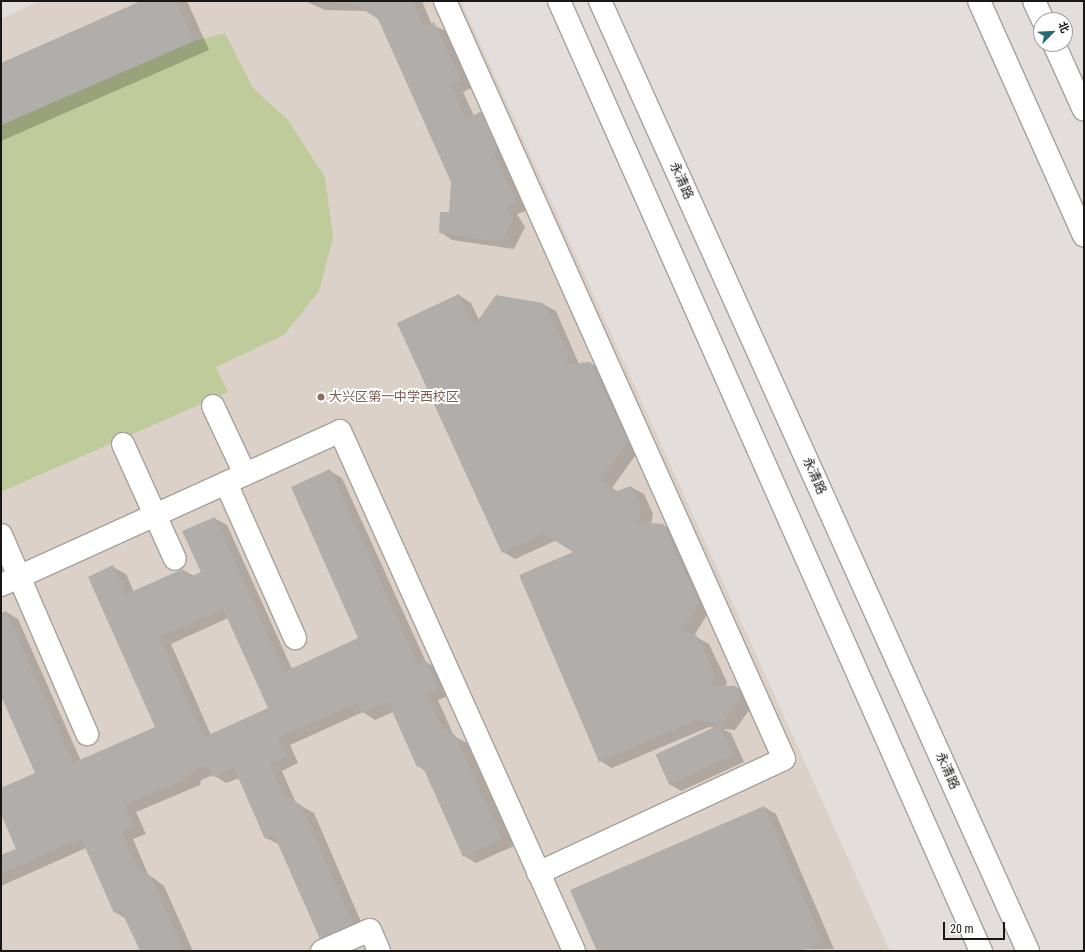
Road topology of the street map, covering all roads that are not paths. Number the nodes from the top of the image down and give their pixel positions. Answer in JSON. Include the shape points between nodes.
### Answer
{"nodes":[{"id":1,"x":445,"y":1,"type":"edge"},
{"id":2,"x":559,"y":1,"type":"edge"},
{"id":3,"x":600,"y":1,"type":"edge"},
{"id":4,"x":979,"y":1,"type":"edge"},
{"id":5,"x":1034,"y":1,"type":"edge"},
{"id":6,"x":1039,"y":12,"type":"edge"},
{"id":7,"x":1058,"y":52,"type":"edge"},
{"id":8,"x":1084,"y":110,"type":"edge"},
{"id":9,"x":1084,"y":236,"type":"edge"},
{"id":10,"x":213,"y":406,"type":"dead end"},
{"id":11,"x":123,"y":444,"type":"dead end"},
{"id":12,"x":245,"y":474,"type":"junction"},
{"id":13,"x":226,"y":483,"type":"junction"},
{"id":14,"x":155,"y":515,"type":"junction"},
{"id":15,"x":1,"y":535,"type":"edge"},
{"id":16,"x":175,"y":559,"type":"dead end"},
{"id":17,"x":10,"y":581,"type":"edge"},
{"id":18,"x":295,"y":638,"type":"dead end"},
{"id":19,"x":87,"y":734,"type":"dead end"},
{"id":20,"x":538,"y":872,"type":"junction"},
{"id":21,"x":322,"y":951,"type":"edge"},
{"id":22,"x":379,"y":951,"type":"edge"},
{"id":23,"x":574,"y":951,"type":"edge"},
{"id":24,"x":981,"y":951,"type":"edge"},
{"id":25,"x":1028,"y":951,"type":"edge"}],
"edges":[{"from":1,"to":20,"type":"street","via":[[784,759]]},
{"from":2,"to":24,"type":"street"},
{"from":3,"to":25,"type":"street","name":"永清路"},
{"from":4,"to":9,"type":"street"},
{"from":5,"to":6,"type":"street"},
{"from":7,"to":8,"type":"street"},
{"from":10,"to":12,"type":"street"},
{"from":11,"to":14,"type":"street"},
{"from":12,"to":13,"type":"street"},
{"from":12,"to":20,"type":"street","via":[[340,431]]},
{"from":13,"to":14,"type":"street"},
{"from":13,"to":18,"type":"street"},
{"from":14,"to":16,"type":"street"},
{"from":14,"to":17,"type":"street"},
{"from":15,"to":17,"type":"street"},
{"from":17,"to":19,"type":"street"},
{"from":20,"to":23,"type":"street"},
{"from":21,"to":22,"type":"street","via":[[370,930]]}]}
